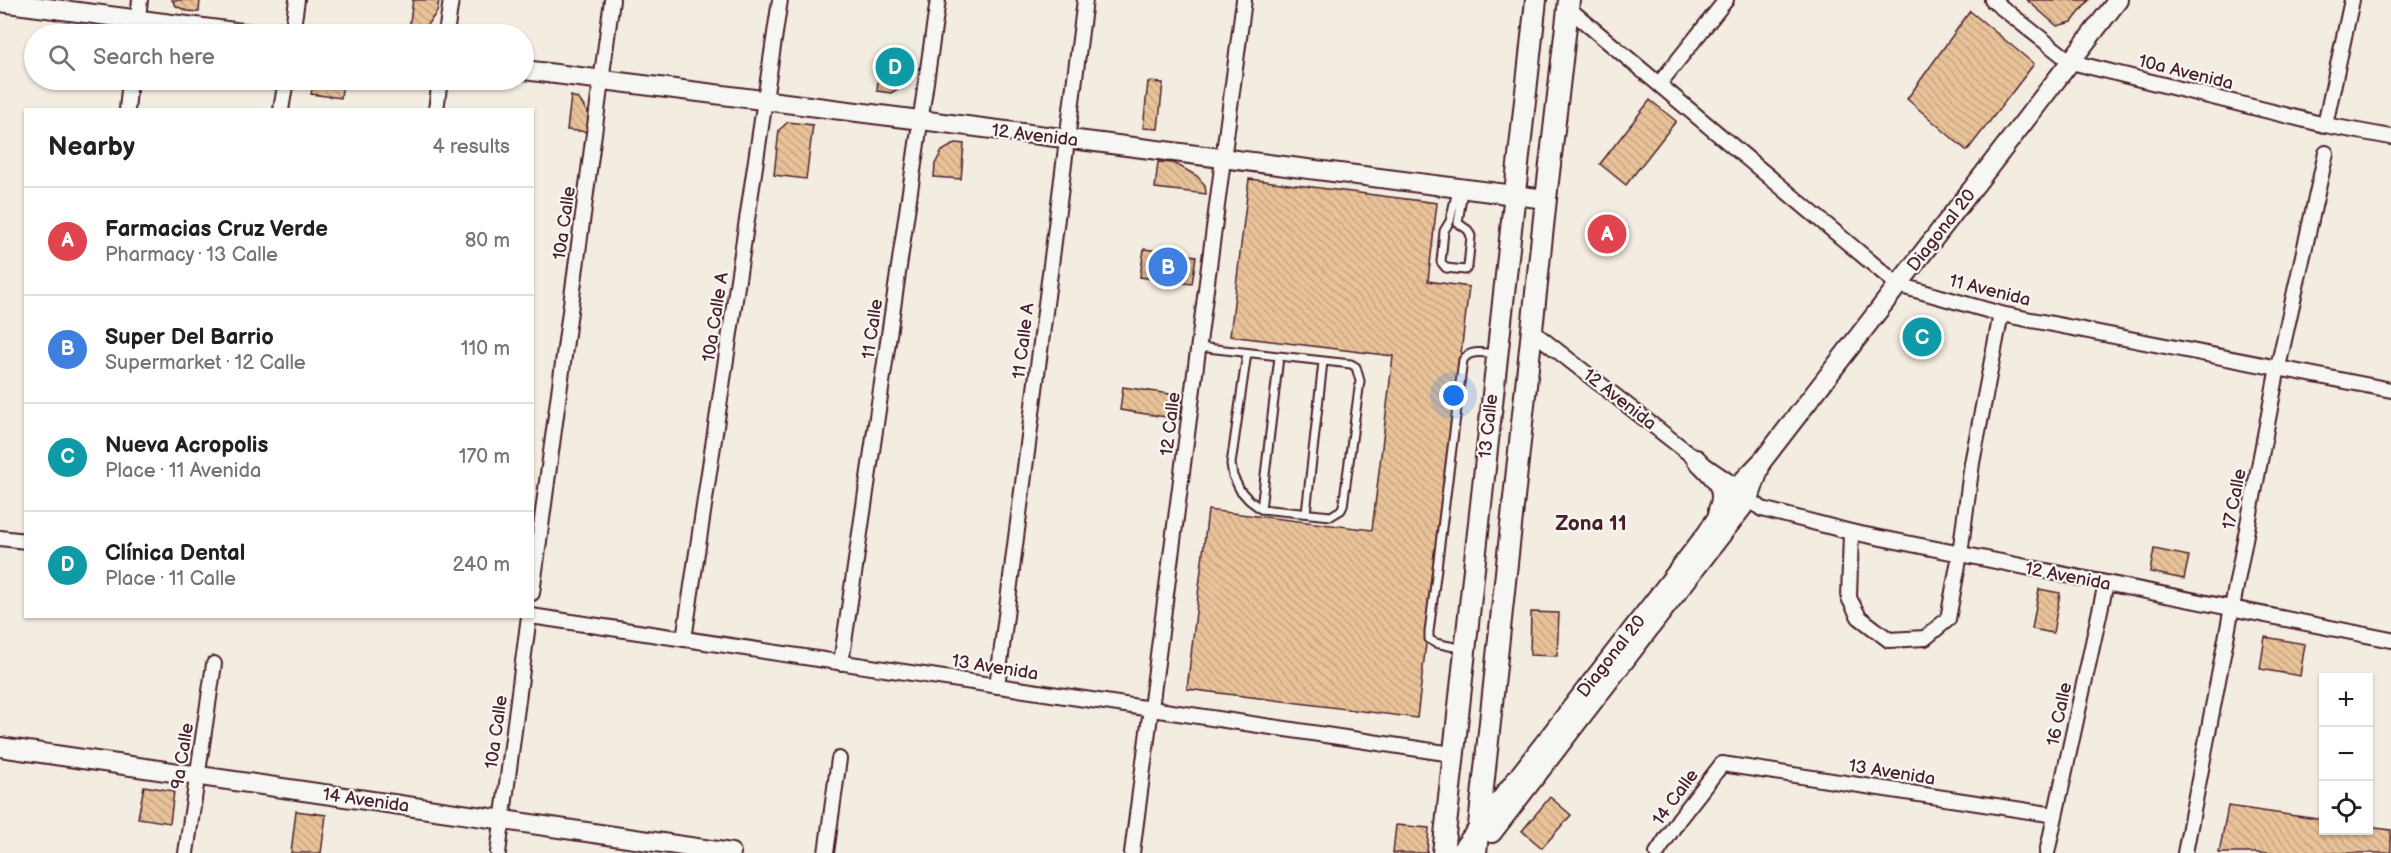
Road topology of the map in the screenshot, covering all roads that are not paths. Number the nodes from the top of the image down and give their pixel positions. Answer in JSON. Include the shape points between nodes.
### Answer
{"nodes":[{"id":1,"x":140,"y":0,"type":"edge"},
{"id":2,"x":297,"y":0,"type":"edge"},
{"id":3,"x":451,"y":0,"type":"edge"},
{"id":4,"x":612,"y":0,"type":"edge"},
{"id":5,"x":780,"y":0,"type":"edge"},
{"id":6,"x":938,"y":0,"type":"edge"},
{"id":7,"x":1085,"y":0,"type":"edge"},
{"id":8,"x":1244,"y":0,"type":"edge"},
{"id":9,"x":1536,"y":0,"type":"edge"},
{"id":10,"x":1726,"y":0,"type":"edge"},
{"id":11,"x":1992,"y":0,"type":"edge"},
{"id":12,"x":2118,"y":0,"type":"edge"},
{"id":13,"x":2352,"y":0,"type":"edge"},
{"id":14,"x":0,"y":2,"type":"edge"},
{"id":15,"x":1569,"y":4,"type":"edge"},
{"id":16,"x":120,"y":24,"type":"edge"},
{"id":17,"x":136,"y":24,"type":"edge"},
{"id":18,"x":293,"y":24,"type":"edge"},
{"id":19,"x":447,"y":24,"type":"edge"},
{"id":20,"x":2071,"y":62,"type":"junction"},
{"id":21,"x":534,"y":71,"type":"edge"},
{"id":22,"x":601,"y":80,"type":"junction"},
{"id":23,"x":1659,"y":84,"type":"junction"},
{"id":24,"x":129,"y":90,"type":"edge"},
{"id":25,"x":284,"y":90,"type":"edge"},
{"id":26,"x":439,"y":90,"type":"edge"},
{"id":27,"x":766,"y":100,"type":"junction"},
{"id":28,"x":127,"y":108,"type":"edge"},
{"id":29,"x":281,"y":108,"type":"edge"},
{"id":30,"x":436,"y":108,"type":"edge"},
{"id":31,"x":921,"y":120,"type":"junction"},
{"id":32,"x":2325,"y":125,"type":"junction"},
{"id":33,"x":2391,"y":137,"type":"edge"},
{"id":34,"x":1066,"y":139,"type":"junction"},
{"id":35,"x":2326,"y":153,"type":"dead end"},
{"id":36,"x":1222,"y":159,"type":"junction"},
{"id":37,"x":1460,"y":189,"type":"junction"},
{"id":38,"x":1513,"y":196,"type":"junction"},
{"id":39,"x":1546,"y":200,"type":"junction"},
{"id":40,"x":1898,"y":285,"type":"junction"},
{"id":41,"x":2001,"y":314,"type":"junction"},
{"id":42,"x":1532,"y":332,"type":"junction"},
{"id":43,"x":1198,"y":347,"type":"junction"},
{"id":44,"x":1247,"y":353,"type":"junction"},
{"id":45,"x":1496,"y":354,"type":"junction"},
{"id":46,"x":1279,"y":357,"type":"junction"},
{"id":47,"x":1323,"y":362,"type":"junction"},
{"id":48,"x":2278,"y":367,"type":"junction"},
{"id":49,"x":2391,"y":390,"type":"edge"},
{"id":50,"x":1696,"y":459,"type":"junction"},
{"id":51,"x":1743,"y":493,"type":"junction"},
{"id":52,"x":1261,"y":509,"type":"junction"},
{"id":53,"x":1306,"y":513,"type":"junction"},
{"id":54,"x":1851,"y":532,"type":"junction"},
{"id":55,"x":1707,"y":533,"type":"junction"},
{"id":56,"x":0,"y":538,"type":"edge"},
{"id":57,"x":24,"y":542,"type":"edge"},
{"id":58,"x":1960,"y":554,"type":"junction"},
{"id":59,"x":534,"y":578,"type":"edge"},
{"id":60,"x":2106,"y":583,"type":"junction"},
{"id":61,"x":2232,"y":608,"type":"junction"},
{"id":62,"x":534,"y":617,"type":"edge"},
{"id":63,"x":530,"y":618,"type":"edge"},
{"id":64,"x":684,"y":639,"type":"junction"},
{"id":65,"x":2391,"y":640,"type":"edge"},
{"id":66,"x":1464,"y":649,"type":"junction"},
{"id":67,"x":841,"y":663,"type":"junction"},
{"id":68,"x":214,"y":664,"type":"dead end"},
{"id":69,"x":997,"y":686,"type":"junction"},
{"id":70,"x":1150,"y":709,"type":"junction"},
{"id":71,"x":0,"y":747,"type":"edge"},
{"id":72,"x":1452,"y":754,"type":"junction"},
{"id":73,"x":839,"y":759,"type":"dead end"},
{"id":74,"x":1722,"y":764,"type":"joint"},
{"id":75,"x":197,"y":776,"type":"junction"},
{"id":76,"x":2055,"y":815,"type":"junction"},
{"id":77,"x":502,"y":820,"type":"junction"},
{"id":78,"x":1479,"y":829,"type":"junction"},
{"id":79,"x":693,"y":850,"type":"edge"},
{"id":80,"x":186,"y":853,"type":"edge"},
{"id":81,"x":498,"y":853,"type":"edge"},
{"id":82,"x":731,"y":853,"type":"edge"},
{"id":83,"x":826,"y":853,"type":"edge"},
{"id":84,"x":1132,"y":853,"type":"edge"},
{"id":85,"x":1443,"y":853,"type":"edge"},
{"id":86,"x":1459,"y":853,"type":"edge"},
{"id":87,"x":1476,"y":853,"type":"edge"},
{"id":88,"x":1657,"y":853,"type":"edge"},
{"id":89,"x":2047,"y":853,"type":"edge"},
{"id":90,"x":2185,"y":853,"type":"edge"}],
"edges":[{"from":1,"to":17,"type":"street"},
{"from":2,"to":18,"type":"street"},
{"from":3,"to":19,"type":"street"},
{"from":4,"to":22,"type":"street","name":"10a Calle"},
{"from":5,"to":27,"type":"street","name":"10a Calle A"},
{"from":6,"to":31,"type":"street","name":"11 Calle"},
{"from":7,"to":34,"type":"street","name":"11 Calle A"},
{"from":8,"to":36,"type":"street","name":"12 Calle"},
{"from":9,"to":38,"type":"main road","name":"13 Calle"},
{"from":10,"to":23,"type":"street"},
{"from":11,"to":20,"type":"street","name":"10a Avenida"},
{"from":12,"to":20,"type":"street","name":"Diagonal 20"},
{"from":13,"to":32,"type":"street"},
{"from":14,"to":16,"type":"street"},
{"from":15,"to":23,"type":"street","name":"11 Avenida"},
{"from":15,"to":39,"type":"main road","name":"13 Calle"},
{"from":20,"to":32,"type":"street","name":"10a Avenida"},
{"from":20,"to":40,"type":"street","name":"Diagonal 20"},
{"from":21,"to":22,"type":"street","name":"12 Avenida"},
{"from":22,"to":27,"type":"street","name":"12 Avenida"},
{"from":22,"to":59,"type":"street","name":"10a Calle"},
{"from":23,"to":40,"type":"street","name":"11 Avenida"},
{"from":24,"to":28,"type":"street"},
{"from":25,"to":29,"type":"street"},
{"from":26,"to":30,"type":"street"},
{"from":27,"to":31,"type":"street","name":"12 Avenida"},
{"from":27,"to":64,"type":"street","name":"10a Calle A"},
{"from":31,"to":34,"type":"street","name":"12 Avenida"},
{"from":31,"to":67,"type":"street","name":"11 Calle"},
{"from":32,"to":33,"type":"street","name":"10a Avenida"},
{"from":34,"to":36,"type":"street","name":"12 Avenida"},
{"from":34,"to":69,"type":"street","name":"11 Calle A"},
{"from":35,"to":48,"type":"street","name":"17 Calle"},
{"from":36,"to":37,"type":"street","name":"12 Avenida"},
{"from":36,"to":43,"type":"street","name":"12 Calle"},
{"from":37,"to":37,"type":"lane","via":[[1444,231],[1441,262],[1446,268],[1464,270],[1468,267],[1472,236],[1458,223]]},
{"from":37,"to":38,"type":"street","name":"12 Avenida"},
{"from":38,"to":39,"type":"street","name":"12 Avenida"},
{"from":38,"to":45,"type":"main road","name":"13 Calle"},
{"from":39,"to":42,"type":"main road","name":"13 Calle"},
{"from":40,"to":41,"type":"street","name":"11 Avenida"},
{"from":40,"to":51,"type":"street","name":"Diagonal 20","via":[[1763,460]]},
{"from":41,"to":48,"type":"street","name":"11 Avenida"},
{"from":41,"to":58,"type":"street","via":[[1972,463]]},
{"from":42,"to":50,"type":"street","name":"12 Avenida"},
{"from":42,"to":78,"type":"main road","name":"13 Calle"},
{"from":43,"to":44,"type":"lane"},
{"from":43,"to":70,"type":"street","name":"12 Calle"},
{"from":44,"to":46,"type":"lane"},
{"from":44,"to":52,"type":"lane","via":[[1231,464],[1240,490]]},
{"from":45,"to":66,"type":"main road","name":"13 Calle"},
{"from":45,"to":66,"type":"lane","via":[[1472,352],[1463,360],[1428,633],[1435,643]]},
{"from":46,"to":47,"type":"lane"},
{"from":46,"to":52,"type":"lane"},
{"from":47,"to":53,"type":"lane"},
{"from":47,"to":53,"type":"lane","via":[[1351,364],[1356,367],[1360,381],[1343,506],[1331,516]]},
{"from":48,"to":49,"type":"street","name":"11 Avenida"},
{"from":48,"to":61,"type":"street","name":"17 Calle"},
{"from":50,"to":51,"type":"street","name":"12 Avenida"},
{"from":50,"to":55,"type":"street","via":[[1722,492]]},
{"from":51,"to":54,"type":"street","name":"12 Avenida","via":[[1762,509]]},
{"from":51,"to":55,"type":"street","name":"Diagonal 20"},
{"from":51,"to":87,"type":"street","name":"Diagonal 20"},
{"from":52,"to":53,"type":"lane"},
{"from":54,"to":58,"type":"street","name":"12 Avenida"},
{"from":54,"to":58,"type":"street","via":[[1850,598],[1859,617],[1889,640],[1925,638],[1948,619]]},
{"from":55,"to":78,"type":"street","name":"Diagonal 20"},
{"from":56,"to":57,"type":"street"},
{"from":58,"to":60,"type":"street","name":"12 Avenida"},
{"from":60,"to":61,"type":"street","name":"12 Avenida"},
{"from":60,"to":76,"type":"street","name":"16 Calle"},
{"from":61,"to":65,"type":"street","name":"12 Avenida"},
{"from":61,"to":90,"type":"street","name":"17 Calle"},
{"from":62,"to":64,"type":"street","name":"13 Avenida"},
{"from":63,"to":77,"type":"street","name":"10a Calle"},
{"from":64,"to":67,"type":"street","name":"13 Avenida"},
{"from":66,"to":72,"type":"main road","name":"13 Calle"},
{"from":67,"to":69,"type":"street","name":"13 Avenida"},
{"from":68,"to":75,"type":"street","name":"9a Calle"},
{"from":69,"to":70,"type":"street","name":"13 Avenida"},
{"from":70,"to":72,"type":"street","name":"13 Avenida"},
{"from":70,"to":84,"type":"street","name":"12 Calle"},
{"from":71,"to":75,"type":"street","name":"14 Avenida"},
{"from":72,"to":85,"type":"main road","name":"13 Calle"},
{"from":73,"to":83,"type":"street"},
{"from":74,"to":76,"type":"street","name":"13 Avenida"},
{"from":74,"to":88,"type":"street","name":"14 Calle"},
{"from":75,"to":77,"type":"street","name":"14 Avenida"},
{"from":75,"to":80,"type":"street","name":"9a Calle"},
{"from":76,"to":89,"type":"street","name":"16 Calle"},
{"from":77,"to":79,"type":"street","name":"14 Avenida"},
{"from":77,"to":81,"type":"street","name":"10a Calle"},
{"from":78,"to":86,"type":"street","name":"Diagonal 20"},
{"from":78,"to":87,"type":"main road","name":"13 Calle"},
{"from":79,"to":82,"type":"street","name":"14 Avenida"}]}
